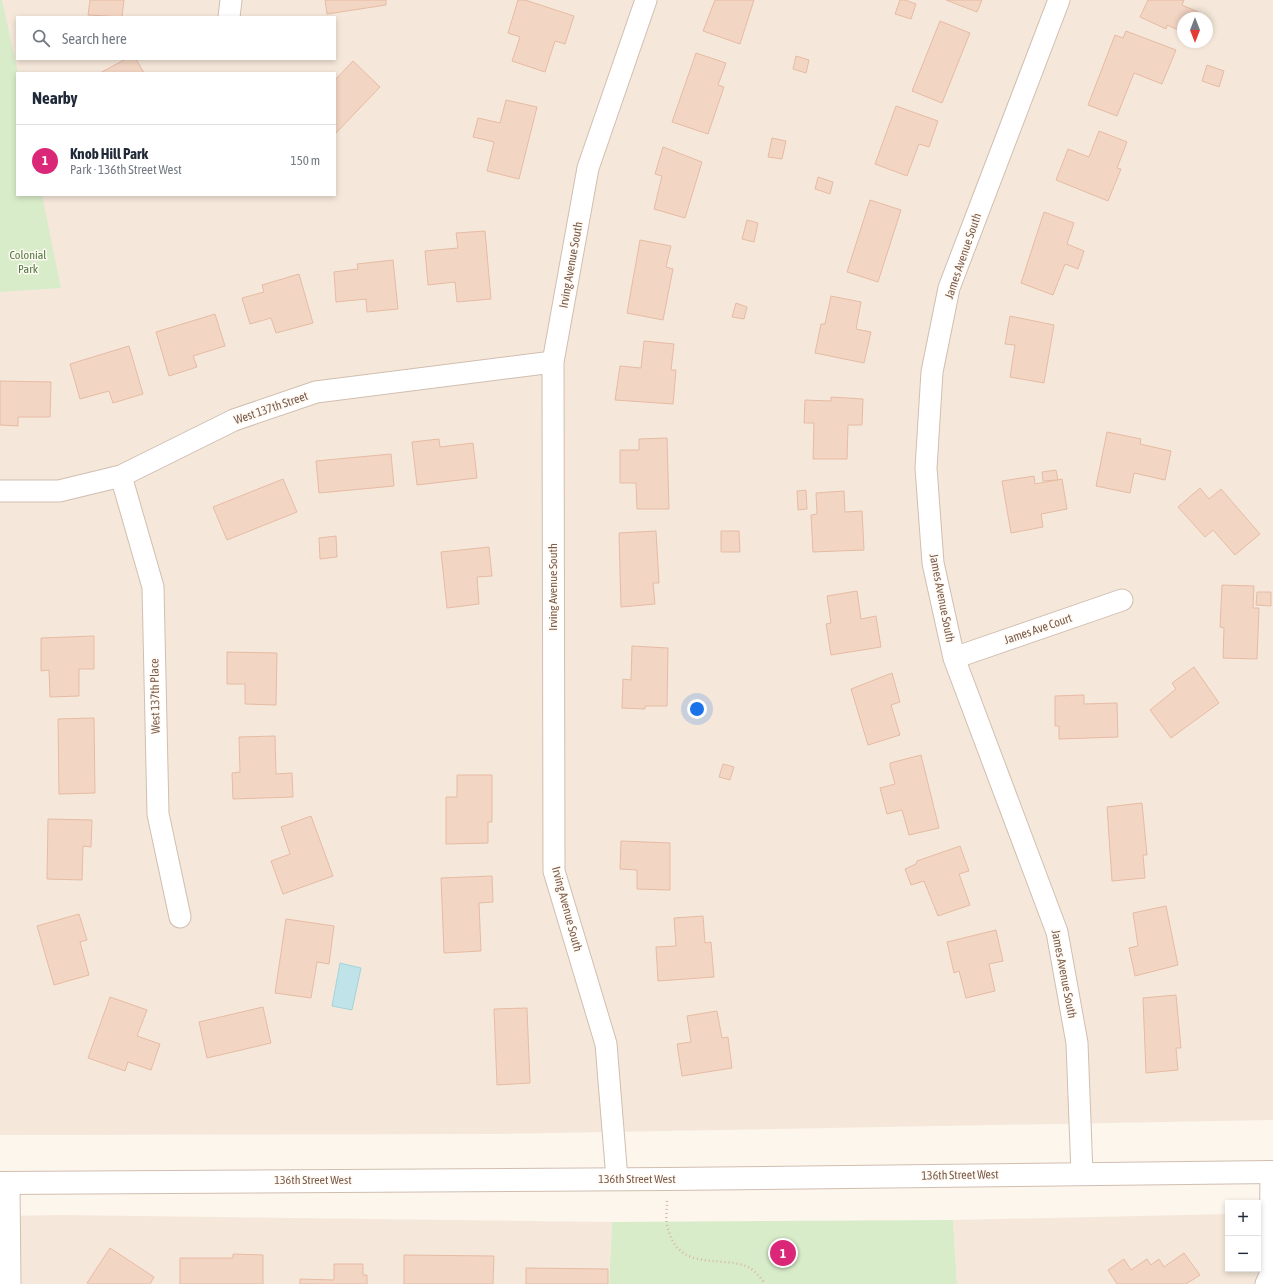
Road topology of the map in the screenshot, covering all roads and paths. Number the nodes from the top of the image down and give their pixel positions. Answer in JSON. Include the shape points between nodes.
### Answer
{"nodes":[{"id":1,"x":231,"y":0,"type":"edge"},
{"id":2,"x":646,"y":0,"type":"edge"},
{"id":3,"x":1059,"y":0,"type":"edge"},
{"id":4,"x":229,"y":16,"type":"edge"},
{"id":5,"x":553,"y":362,"type":"junction"},
{"id":6,"x":121,"y":476,"type":"junction"},
{"id":7,"x":0,"y":492,"type":"edge"},
{"id":8,"x":1122,"y":600,"type":"dead end"},
{"id":9,"x":954,"y":658,"type":"junction"},
{"id":10,"x":180,"y":917,"type":"dead end"},
{"id":11,"x":1272,"y":1172,"type":"edge"},
{"id":12,"x":1082,"y":1174,"type":"junction"},
{"id":13,"x":617,"y":1179,"type":"junction"},
{"id":14,"x":668,"y":1179,"type":"junction"},
{"id":15,"x":5,"y":1183,"type":"edge"},
{"id":16,"x":10,"y":1284,"type":"edge"},
{"id":17,"x":764,"y":1284,"type":"edge"},
{"id":18,"x":1266,"y":1284,"type":"edge"}],
"edges":[{"from":1,"to":4,"type":"street"},
{"from":2,"to":5,"type":"street","name":"Irving Avenue South","via":[[588,168]]},
{"from":3,"to":9,"type":"street","name":"James Avenue South","via":[[949,288],[932,372],[926,468],[933,556]]},
{"from":5,"to":6,"type":"street","name":"West 137th Street","via":[[316,392],[234,420]]},
{"from":5,"to":13,"type":"street","name":"Irving Avenue South","via":[[554,871],[606,1044]]},
{"from":6,"to":7,"type":"street","name":"West 137th Street","via":[[59,491]]},
{"from":6,"to":10,"type":"street","name":"West 137th Place","via":[[153,587],[158,814]]},
{"from":8,"to":9,"type":"street","name":"James Ave Court"},
{"from":9,"to":12,"type":"street","name":"James Avenue South","via":[[1057,932],[1077,1043]]},
{"from":11,"to":12,"type":"street","name":"136th Street West"},
{"from":11,"to":18,"type":"street","via":[[1270,1275]]},
{"from":12,"to":14,"type":"street","name":"136th Street West"},
{"from":13,"to":14,"type":"street","name":"136th Street West"},
{"from":13,"to":15,"type":"street","name":"136th Street West"},
{"from":14,"to":17,"type":"path","via":[[667,1228],[674,1244],[686,1256],[699,1260],[750,1267]]},
{"from":15,"to":16,"type":"street"}]}
